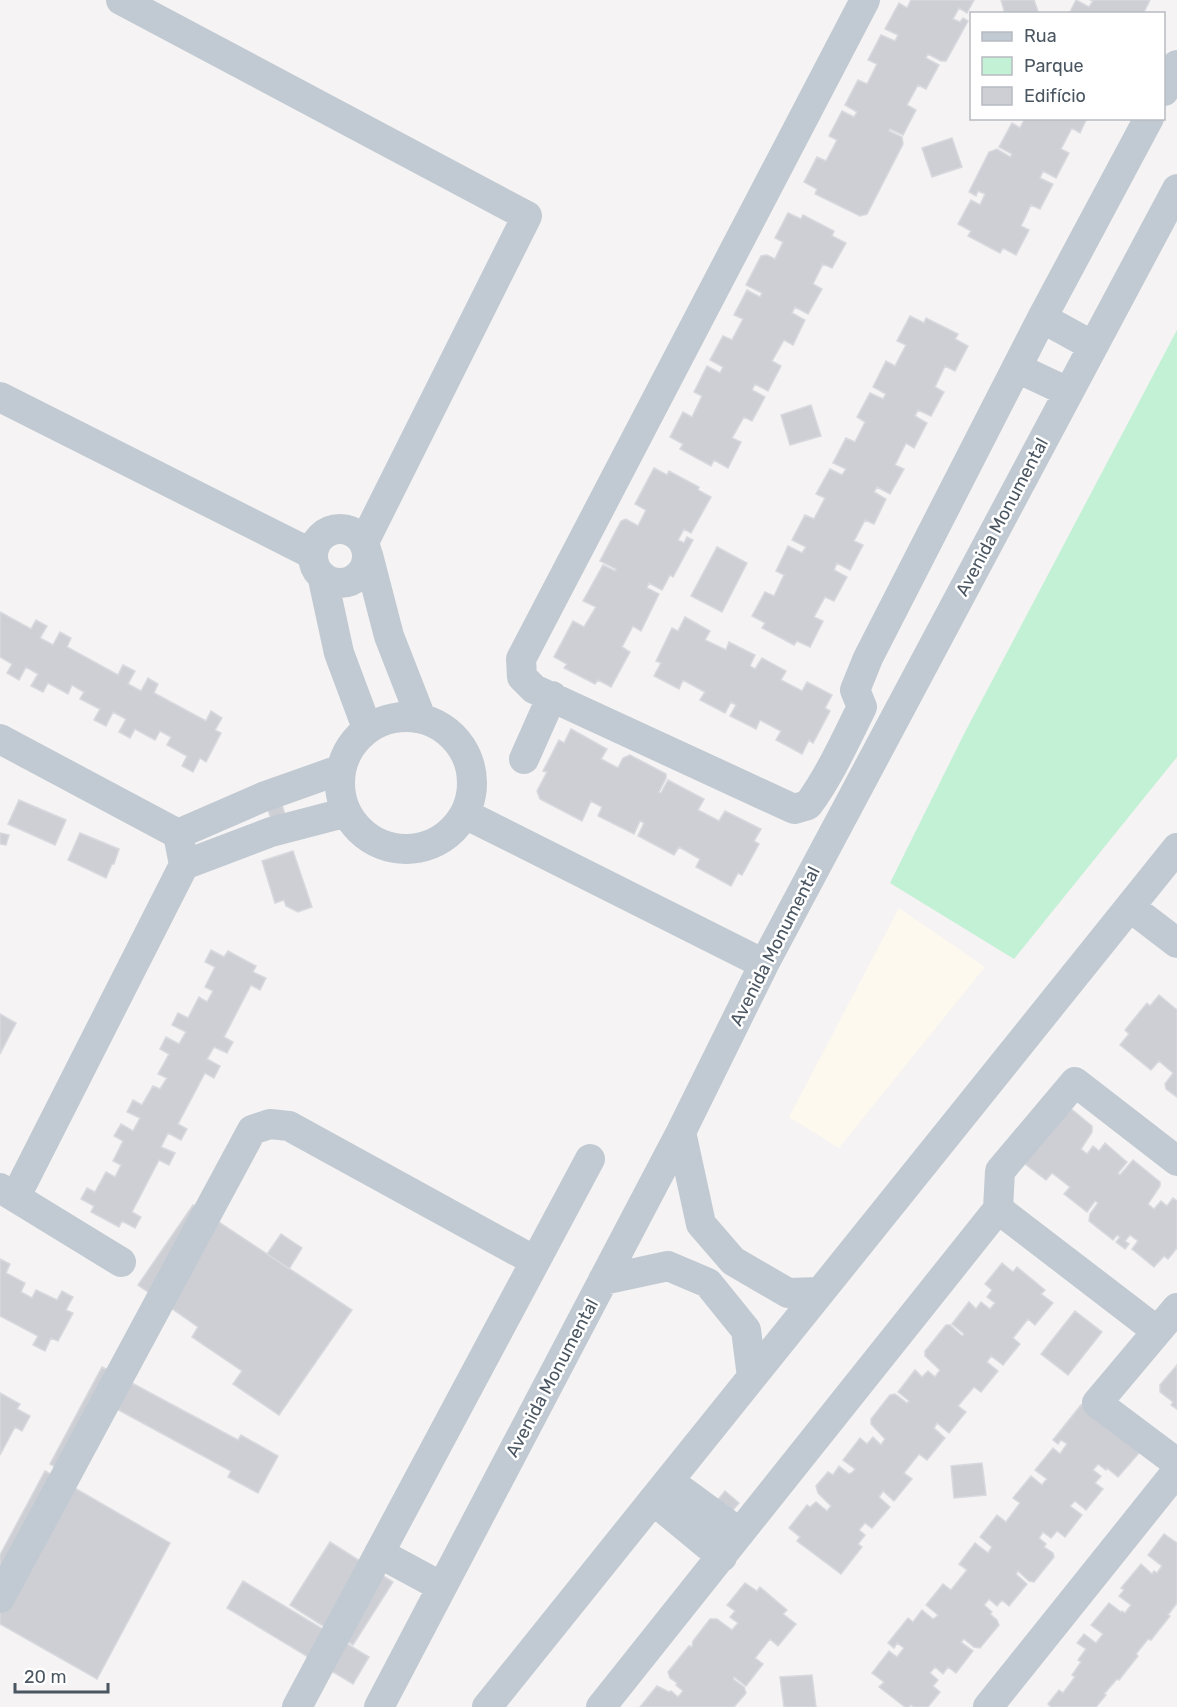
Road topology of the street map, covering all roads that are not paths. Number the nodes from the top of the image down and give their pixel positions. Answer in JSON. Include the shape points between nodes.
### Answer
{"nodes":[{"id":1,"x":121,"y":0,"type":"edge"},
{"id":2,"x":865,"y":0,"type":"edge"},
{"id":3,"x":1177,"y":65,"type":"edge"},
{"id":4,"x":1165,"y":89,"type":"edge"},
{"id":5,"x":1148,"y":120,"type":"edge"},
{"id":6,"x":1177,"y":189,"type":"edge"},
{"id":7,"x":1042,"y":318,"type":"junction"},
{"id":8,"x":1093,"y":346,"type":"junction"},
{"id":9,"x":1017,"y":368,"type":"junction"},
{"id":10,"x":1068,"y":392,"type":"junction"},
{"id":11,"x":0,"y":397,"type":"edge"},
{"id":12,"x":366,"y":549,"type":"junction"},
{"id":13,"x":318,"y":566,"type":"junction"},
{"id":14,"x":552,"y":696,"type":"junction"},
{"id":15,"x":421,"y":717,"type":"junction"},
{"id":16,"x":368,"y":728,"type":"junction"},
{"id":17,"x":0,"y":739,"type":"edge"},
{"id":18,"x":524,"y":759,"type":"dead end"},
{"id":19,"x":339,"y":770,"type":"junction"},
{"id":20,"x":344,"y":813,"type":"junction"},
{"id":21,"x":465,"y":814,"type":"junction"},
{"id":22,"x":178,"y":834,"type":"junction"},
{"id":23,"x":1177,"y":848,"type":"edge"},
{"id":24,"x":184,"y":865,"type":"junction"},
{"id":25,"x":1130,"y":907,"type":"junction"},
{"id":26,"x":1177,"y":943,"type":"edge"},
{"id":27,"x":764,"y":964,"type":"junction"},
{"id":28,"x":681,"y":1132,"type":"junction"},
{"id":29,"x":590,"y":1159,"type":"dead end"},
{"id":30,"x":1177,"y":1161,"type":"edge"},
{"id":31,"x":8,"y":1192,"type":"edge"},
{"id":32,"x":998,"y":1209,"type":"junction"},
{"id":33,"x":536,"y":1261,"type":"junction"},
{"id":34,"x":121,"y":1262,"type":"dead end"},
{"id":35,"x":603,"y":1280,"type":"junction"},
{"id":36,"x":820,"y":1292,"type":"junction"},
{"id":37,"x":1177,"y":1308,"type":"edge"},
{"id":38,"x":1157,"y":1332,"type":"junction"},
{"id":39,"x":752,"y":1377,"type":"junction"},
{"id":40,"x":1177,"y":1463,"type":"edge"},
{"id":41,"x":1177,"y":1471,"type":"edge"},
{"id":42,"x":661,"y":1491,"type":"junction"},
{"id":43,"x":740,"y":1533,"type":"junction"},
{"id":44,"x":379,"y":1553,"type":"junction"},
{"id":45,"x":722,"y":1557,"type":"junction"},
{"id":46,"x":442,"y":1587,"type":"junction"},
{"id":47,"x":0,"y":1598,"type":"edge"},
{"id":48,"x":297,"y":1707,"type":"edge"},
{"id":49,"x":379,"y":1707,"type":"edge"},
{"id":50,"x":487,"y":1707,"type":"edge"},
{"id":51,"x":601,"y":1707,"type":"edge"},
{"id":52,"x":988,"y":1707,"type":"edge"}],
"edges":[{"from":1,"to":12,"type":"street","via":[[527,216]]},
{"from":2,"to":14,"type":"street","via":[[521,659],[522,678],[534,689]]},
{"from":3,"to":4,"type":"street"},
{"from":5,"to":7,"type":"street"},
{"from":6,"to":8,"type":"street","name":"Avenida Monumental"},
{"from":7,"to":8,"type":"street"},
{"from":7,"to":9,"type":"street"},
{"from":8,"to":10,"type":"street","name":"Avenida Monumental"},
{"from":9,"to":10,"type":"street"},
{"from":9,"to":14,"type":"street","via":[[861,673],[855,690],[862,707],[808,806],[794,808]]},
{"from":10,"to":27,"type":"street","name":"Avenida Monumental"},
{"from":11,"to":13,"type":"street"},
{"from":12,"to":13,"type":"street","via":[[364,570],[352,581],[338,584]]},
{"from":12,"to":13,"type":"street","via":[[354,532],[327,532],[317,541]]},
{"from":12,"to":15,"type":"street","via":[[389,636]]},
{"from":13,"to":16,"type":"street","via":[[339,652]]},
{"from":14,"to":18,"type":"street"},
{"from":15,"to":16,"type":"street","via":[[391,718]]},
{"from":15,"to":21,"type":"street","via":[[449,731],[467,755],[473,785]]},
{"from":16,"to":19,"type":"street","via":[[349,746]]},
{"from":17,"to":22,"type":"street"},
{"from":19,"to":20,"type":"street","via":[[339,796]]},
{"from":19,"to":22,"type":"street"},
{"from":20,"to":21,"type":"street","via":[[379,846],[412,851],[444,839]]},
{"from":20,"to":24,"type":"street","via":[[271,832]]},
{"from":21,"to":27,"type":"street"},
{"from":22,"to":24,"type":"street"},
{"from":23,"to":25,"type":"street"},
{"from":24,"to":31,"type":"street"},
{"from":25,"to":26,"type":"street"},
{"from":25,"to":36,"type":"street"},
{"from":27,"to":28,"type":"street","name":"Avenida Monumental"},
{"from":28,"to":35,"type":"street","name":"Avenida Monumental"},
{"from":28,"to":36,"type":"street","via":[[701,1224],[733,1261],[788,1293]]},
{"from":29,"to":33,"type":"street"},
{"from":30,"to":32,"type":"street","via":[[1075,1082],[1000,1171]]},
{"from":31,"to":34,"type":"street"},
{"from":32,"to":38,"type":"street"},
{"from":32,"to":43,"type":"street"},
{"from":33,"to":44,"type":"street"},
{"from":33,"to":47,"type":"street","via":[[289,1126],[270,1124],[252,1130]]},
{"from":35,"to":39,"type":"street","via":[[668,1266],[708,1283],[746,1330]]},
{"from":35,"to":46,"type":"street","name":"Avenida Monumental"},
{"from":36,"to":39,"type":"street"},
{"from":37,"to":38,"type":"street"},
{"from":38,"to":40,"type":"street","via":[[1097,1403]]},
{"from":39,"to":42,"type":"street"},
{"from":41,"to":52,"type":"street"},
{"from":42,"to":43,"type":"street"},
{"from":42,"to":45,"type":"street"},
{"from":42,"to":50,"type":"street"},
{"from":43,"to":45,"type":"street"},
{"from":44,"to":46,"type":"street"},
{"from":44,"to":48,"type":"street"},
{"from":45,"to":51,"type":"street"},
{"from":46,"to":49,"type":"street","name":"Avenida Monumental"}]}
